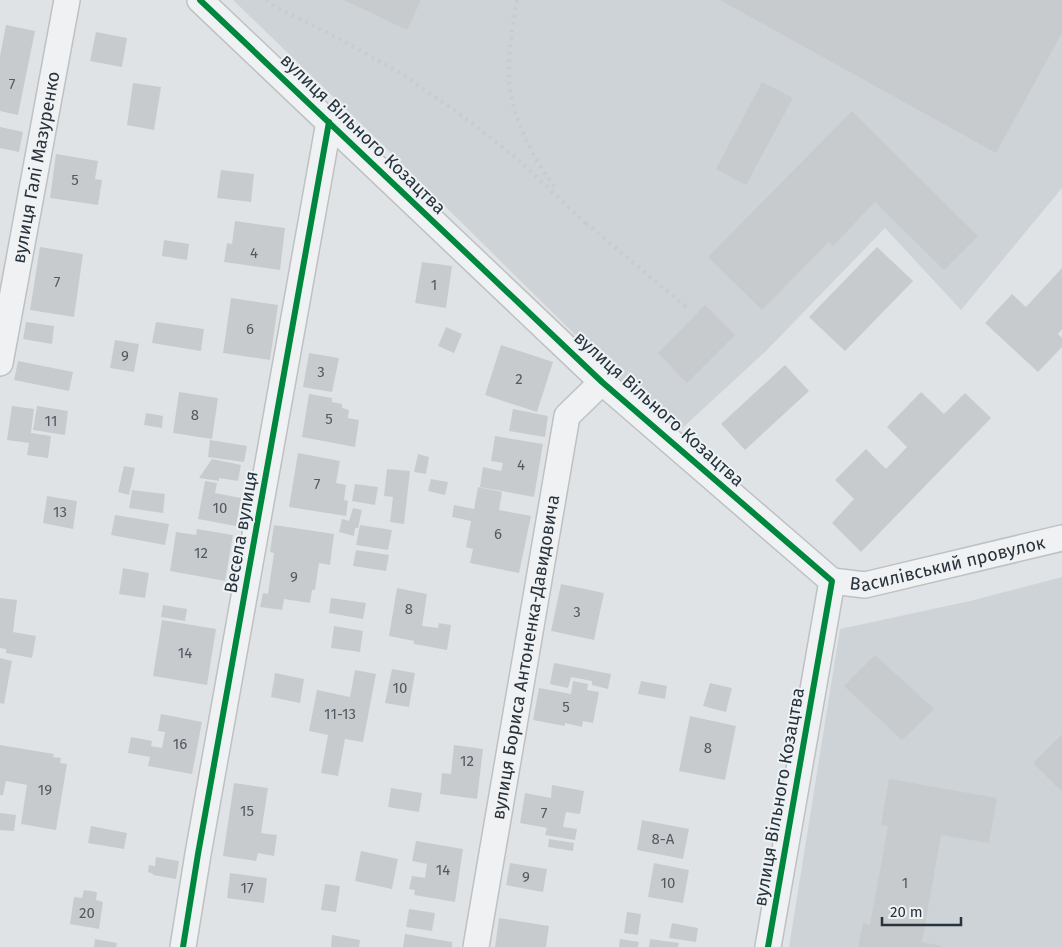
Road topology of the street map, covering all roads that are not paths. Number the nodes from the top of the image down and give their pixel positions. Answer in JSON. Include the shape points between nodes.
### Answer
{"nodes":[{"id":1,"x":67,"y":0,"type":"edge"},
{"id":2,"x":200,"y":0,"type":"edge"},
{"id":3,"x":329,"y":122,"type":"junction"},
{"id":4,"x":0,"y":363,"type":"edge"},
{"id":5,"x":602,"y":382,"type":"junction"},
{"id":6,"x":1062,"y":538,"type":"edge"},
{"id":7,"x":832,"y":581,"type":"junction"},
{"id":8,"x":183,"y":947,"type":"edge"},
{"id":9,"x":476,"y":947,"type":"edge"},
{"id":10,"x":768,"y":947,"type":"edge"}],
"edges":[{"from":1,"to":4,"type":"street","name":"вулиця Галі Мазуренко"},
{"from":2,"to":3,"type":"street","name":"вулиця Вільного Козацтва"},
{"from":3,"to":5,"type":"street","name":"вулиця Вільного Козацтва"},
{"from":3,"to":8,"type":"street","name":"Весела вулиця"},
{"from":5,"to":7,"type":"street","name":"вулиця Вільного Козацтва"},
{"from":5,"to":9,"type":"street","name":"вулиця Бориса Антоненка-Давидовича","via":[[567,416]]},
{"from":6,"to":7,"type":"street","name":"Василівський провулок","via":[[865,585]]},
{"from":7,"to":10,"type":"street","name":"вулиця Вільного Козацтва"}]}
